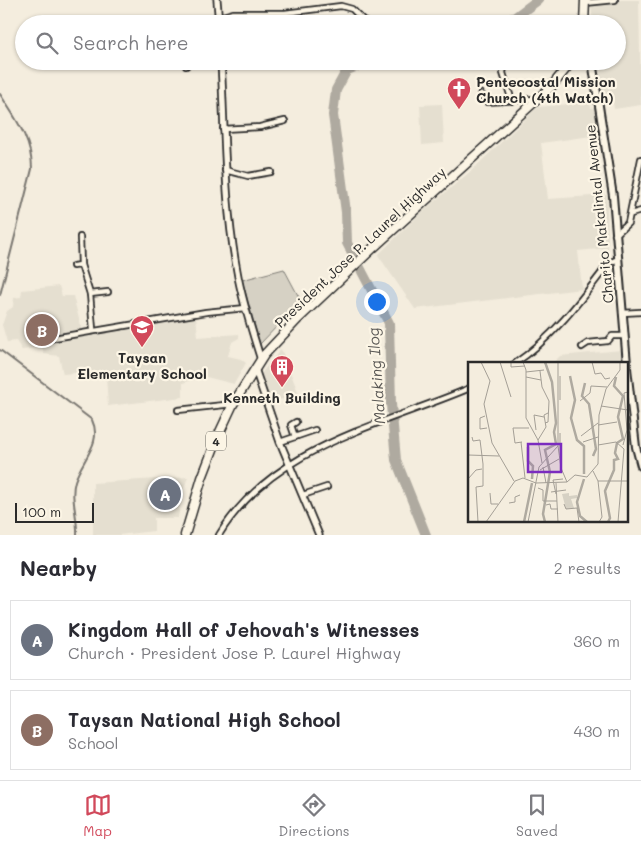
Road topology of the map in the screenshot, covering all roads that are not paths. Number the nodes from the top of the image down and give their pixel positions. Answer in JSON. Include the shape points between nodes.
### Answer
{"nodes":[{"id":1,"x":217,"y":0,"type":"edge"},
{"id":2,"x":615,"y":0,"type":"edge"},
{"id":3,"x":585,"y":2,"type":"edge"},
{"id":4,"x":219,"y":15,"type":"edge"},
{"id":5,"x":225,"y":15,"type":"edge"},
{"id":6,"x":358,"y":15,"type":"edge"},
{"id":7,"x":584,"y":15,"type":"edge"},
{"id":8,"x":221,"y":70,"type":"edge"},
{"id":9,"x":504,"y":70,"type":"edge"},
{"id":10,"x":565,"y":70,"type":"edge"},
{"id":11,"x":594,"y":70,"type":"edge"},
{"id":12,"x":481,"y":94,"type":"dead end"},
{"id":13,"x":537,"y":99,"type":"junction"},
{"id":14,"x":512,"y":101,"type":"junction"},
{"id":15,"x":285,"y":121,"type":"dead end"},
{"id":16,"x":223,"y":129,"type":"junction"},
{"id":17,"x":641,"y":159,"type":"edge"},
{"id":18,"x":225,"y":170,"type":"junction"},
{"id":19,"x":271,"y":172,"type":"dead end"},
{"id":20,"x":641,"y":211,"type":"edge"},
{"id":21,"x":631,"y":214,"type":"junction"},
{"id":22,"x":615,"y":235,"type":"junction"},
{"id":23,"x":80,"y":237,"type":"dead end"},
{"id":24,"x":618,"y":259,"type":"junction"},
{"id":25,"x":81,"y":265,"type":"junction"},
{"id":26,"x":73,"y":266,"type":"dead end"},
{"id":27,"x":108,"y":292,"type":"dead end"},
{"id":28,"x":90,"y":294,"type":"junction"},
{"id":29,"x":246,"y":308,"type":"junction"},
{"id":30,"x":641,"y":312,"type":"edge"},
{"id":31,"x":622,"y":313,"type":"junction"},
{"id":32,"x":93,"y":329,"type":"junction"},
{"id":33,"x":624,"y":336,"type":"junction"},
{"id":34,"x":48,"y":338,"type":"dead end"},
{"id":35,"x":582,"y":347,"type":"dead end"},
{"id":36,"x":261,"y":360,"type":"junction"},
{"id":37,"x":517,"y":362,"type":"edge"},
{"id":38,"x":627,"y":362,"type":"edge"},
{"id":39,"x":255,"y":369,"type":"junction"},
{"id":40,"x":628,"y":374,"type":"edge"},
{"id":41,"x":468,"y":389,"type":"edge"},
{"id":42,"x":233,"y":404,"type":"junction"},
{"id":43,"x":178,"y":410,"type":"dead end"},
{"id":44,"x":296,"y":422,"type":"dead end"},
{"id":45,"x":315,"y":430,"type":"dead end"},
{"id":46,"x":638,"y":436,"type":"edge"},
{"id":47,"x":295,"y":437,"type":"junction"},
{"id":48,"x":280,"y":442,"type":"junction"},
{"id":49,"x":289,"y":464,"type":"junction"},
{"id":50,"x":641,"y":466,"type":"edge"},
{"id":51,"x":327,"y":487,"type":"dead end"},
{"id":52,"x":303,"y":495,"type":"junction"},
{"id":53,"x":186,"y":535,"type":"edge"},
{"id":54,"x":219,"y":535,"type":"edge"},
{"id":55,"x":319,"y":535,"type":"edge"}],
"edges":[{"from":1,"to":4,"type":"street"},
{"from":2,"to":3,"type":"street"},
{"from":3,"to":7,"type":"highway"},
{"from":5,"to":6,"type":"street","via":[[233,12],[285,13],[341,6]]},
{"from":8,"to":16,"type":"street"},
{"from":9,"to":14,"type":"street"},
{"from":10,"to":13,"type":"highway","name":"President Jose P. Laurel Highway","number":"4"},
{"from":11,"to":22,"type":"main road","name":"Charito Makalintal Avenue","via":[[608,155]]},
{"from":12,"to":14,"type":"street","via":[[486,102]]},
{"from":13,"to":14,"type":"street"},
{"from":13,"to":36,"type":"highway","name":"President Jose P. Laurel Highway","number":"4","via":[[372,249],[298,319]]},
{"from":15,"to":16,"type":"street","via":[[260,127]]},
{"from":16,"to":18,"type":"street"},
{"from":17,"to":21,"type":"street"},
{"from":18,"to":19,"type":"street","via":[[248,176]]},
{"from":18,"to":29,"type":"street","via":[[233,249]]},
{"from":20,"to":21,"type":"street"},
{"from":21,"to":22,"type":"street","via":[[626,228]]},
{"from":22,"to":24,"type":"main road","name":"Charito Makalintal Avenue"},
{"from":23,"to":25,"type":"street"},
{"from":24,"to":31,"type":"main road","name":"Charito Makalintal Avenue"},
{"from":24,"to":37,"type":"street","via":[[609,263],[556,328]]},
{"from":25,"to":26,"type":"street"},
{"from":25,"to":28,"type":"street"},
{"from":27,"to":28,"type":"street"},
{"from":28,"to":32,"type":"street"},
{"from":29,"to":32,"type":"street"},
{"from":29,"to":36,"type":"street"},
{"from":30,"to":31,"type":"street"},
{"from":31,"to":33,"type":"main road","name":"Charito Makalintal Avenue"},
{"from":32,"to":34,"type":"street"},
{"from":33,"to":35,"type":"street","via":[[612,336],[608,341],[588,343]]},
{"from":33,"to":38,"type":"main road","name":"Charito Makalintal Avenue"},
{"from":36,"to":39,"type":"highway","name":"President Jose P. Laurel Highway","number":"4"},
{"from":39,"to":42,"type":"highway","name":"President Jose P. Laurel Highway","number":"4"},
{"from":39,"to":48,"type":"street"},
{"from":40,"to":46,"type":"main road"},
{"from":41,"to":49,"type":"street","via":[[367,428]]},
{"from":42,"to":43,"type":"street"},
{"from":42,"to":53,"type":"highway","name":"President Jose P. Laurel Highway","number":"4","via":[[202,478]]},
{"from":44,"to":47,"type":"street","via":[[291,424]]},
{"from":45,"to":47,"type":"street"},
{"from":46,"to":50,"type":"main road"},
{"from":47,"to":48,"type":"street"},
{"from":48,"to":49,"type":"street"},
{"from":49,"to":52,"type":"street"},
{"from":49,"to":54,"type":"street","via":[[246,498]]},
{"from":51,"to":52,"type":"street"},
{"from":52,"to":55,"type":"street"}]}
